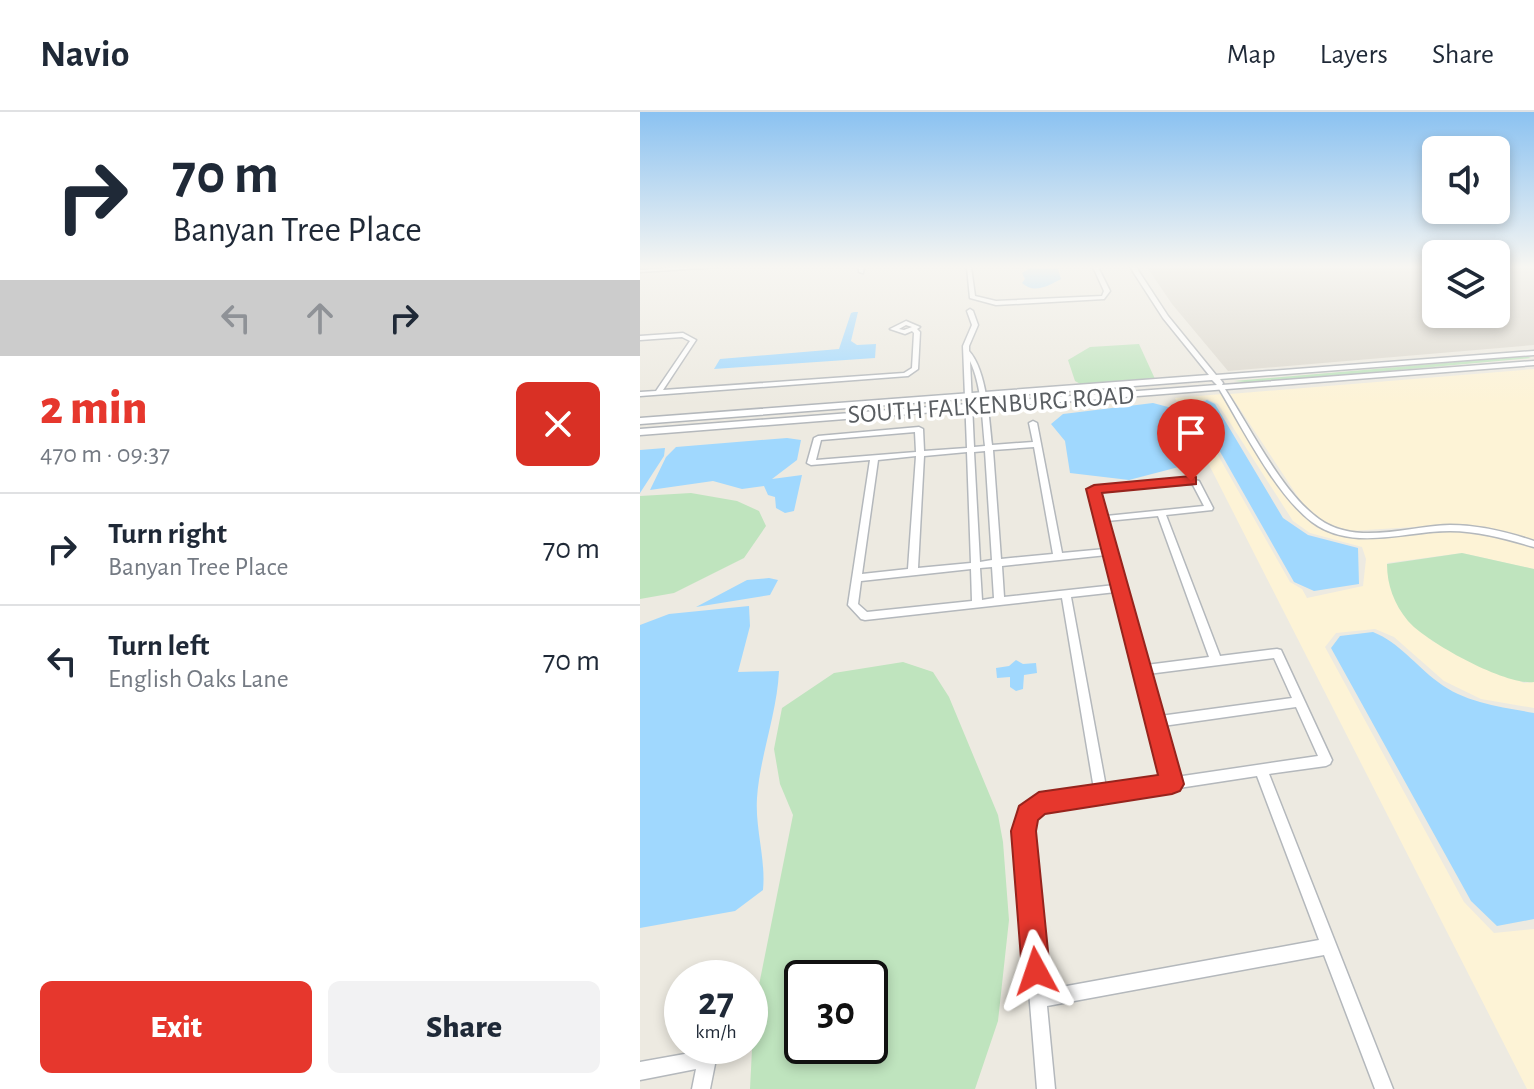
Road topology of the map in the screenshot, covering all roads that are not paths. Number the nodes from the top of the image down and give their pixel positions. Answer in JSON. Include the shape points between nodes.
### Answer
{"nodes":[{"id":1,"x":971,"y":313,"type":"edge"},
{"id":2,"x":1162,"y":313,"type":"edge"},
{"id":3,"x":914,"y":330,"type":"dead end"},
{"id":4,"x":640,"y":338,"type":"edge"},
{"id":5,"x":969,"y":353,"type":"junction"},
{"id":6,"x":1534,"y":358,"type":"edge"},
{"id":7,"x":1216,"y":378,"type":"junction"},
{"id":8,"x":1221,"y":387,"type":"junction"},
{"id":9,"x":658,"y":393,"type":"junction"},
{"id":10,"x":640,"y":394,"type":"edge"},
{"id":11,"x":981,"y":401,"type":"junction"},
{"id":12,"x":968,"y":402,"type":"junction"},
{"id":13,"x":640,"y":421,"type":"edge"},
{"id":14,"x":1033,"y":423,"type":"dead end"},
{"id":15,"x":640,"y":432,"type":"edge"},
{"id":16,"x":1038,"y":444,"type":"junction"},
{"id":17,"x":987,"y":448,"type":"junction"},
{"id":18,"x":970,"y":450,"type":"junction"},
{"id":19,"x":920,"y":453,"type":"junction"},
{"id":20,"x":874,"y":458,"type":"junction"},
{"id":21,"x":1161,"y":513,"type":"junction"},
{"id":22,"x":1102,"y":519,"type":"junction"},
{"id":23,"x":1534,"y":544,"type":"edge"},
{"id":24,"x":1111,"y":551,"type":"junction"},
{"id":25,"x":1058,"y":556,"type":"junction"},
{"id":26,"x":996,"y":563,"type":"junction"},
{"id":27,"x":974,"y":565,"type":"junction"},
{"id":28,"x":913,"y":572,"type":"junction"},
{"id":29,"x":857,"y":578,"type":"junction"},
{"id":30,"x":1120,"y":588,"type":"junction"},
{"id":31,"x":1066,"y":595,"type":"junction"},
{"id":32,"x":999,"y":602,"type":"junction"},
{"id":33,"x":977,"y":604,"type":"junction"},
{"id":34,"x":1216,"y":661,"type":"junction"},
{"id":35,"x":1142,"y":670,"type":"junction"},
{"id":36,"x":1299,"y":702,"type":"junction"},
{"id":37,"x":1156,"y":722,"type":"junction"},
{"id":38,"x":1261,"y":771,"type":"junction"},
{"id":39,"x":1172,"y":784,"type":"junction"},
{"id":40,"x":1101,"y":794,"type":"junction"},
{"id":41,"x":1329,"y":946,"type":"junction"},
{"id":42,"x":1039,"y":999,"type":"junction"},
{"id":43,"x":640,"y":1071,"type":"edge"},
{"id":44,"x":701,"y":1089,"type":"edge"},
{"id":45,"x":1046,"y":1089,"type":"edge"},
{"id":46,"x":1384,"y":1089,"type":"edge"}],
"edges":[{"from":1,"to":5,"type":"street","via":[[975,325],[966,340]]},
{"from":2,"to":7,"type":"street"},
{"from":3,"to":9,"type":"street","via":[[915,369],[906,375]]},
{"from":4,"to":9,"type":"street","via":[[683,335],[693,340]]},
{"from":5,"to":11,"type":"street","via":[[978,366]]},
{"from":5,"to":12,"type":"street"},
{"from":6,"to":7,"type":"street","name":"SOUTH FALKENBURG ROAD"},
{"from":6,"to":8,"type":"street","name":"SOUTH FALKENBURG ROAD"},
{"from":7,"to":8,"type":"street"},
{"from":7,"to":11,"type":"street","name":"SOUTH FALKENBURG ROAD"},
{"from":8,"to":11,"type":"street","name":"SOUTH FALKENBURG ROAD"},
{"from":8,"to":23,"type":"street","via":[[1300,507],[1319,524],[1349,534],[1488,530]]},
{"from":9,"to":10,"type":"street"},
{"from":11,"to":12,"type":"street","name":"SOUTH FALKENBURG ROAD"},
{"from":11,"to":17,"type":"street"},
{"from":12,"to":13,"type":"street","name":"SOUTH FALKENBURG ROAD"},
{"from":12,"to":15,"type":"street","name":"SOUTH FALKENBURG ROAD"},
{"from":12,"to":18,"type":"street"},
{"from":14,"to":16,"type":"street"},
{"from":16,"to":17,"type":"street"},
{"from":16,"to":25,"type":"street"},
{"from":17,"to":18,"type":"street"},
{"from":17,"to":26,"type":"street"},
{"from":18,"to":19,"type":"street"},
{"from":18,"to":27,"type":"street"},
{"from":19,"to":20,"type":"street"},
{"from":19,"to":20,"type":"street","via":[[919,429],[895,428],[823,436],[815,444],[811,463]]},
{"from":19,"to":28,"type":"street"},
{"from":20,"to":29,"type":"street"},
{"from":21,"to":22,"type":"street"},
{"from":21,"to":22,"type":"street","via":[[1209,508],[1191,481],[1094,489]]},
{"from":21,"to":34,"type":"street"},
{"from":22,"to":24,"type":"street"},
{"from":24,"to":25,"type":"street"},
{"from":24,"to":30,"type":"street"},
{"from":25,"to":26,"type":"street"},
{"from":26,"to":27,"type":"street"},
{"from":26,"to":32,"type":"street"},
{"from":27,"to":28,"type":"street"},
{"from":27,"to":33,"type":"street"},
{"from":28,"to":29,"type":"street"},
{"from":29,"to":33,"type":"street","via":[[853,605],[865,616]]},
{"from":30,"to":31,"type":"street"},
{"from":30,"to":35,"type":"street"},
{"from":31,"to":32,"type":"street"},
{"from":31,"to":40,"type":"street"},
{"from":32,"to":33,"type":"street"},
{"from":34,"to":35,"type":"street"},
{"from":34,"to":36,"type":"street","via":[[1277,653]]},
{"from":35,"to":37,"type":"street"},
{"from":36,"to":37,"type":"street"},
{"from":36,"to":38,"type":"street","via":[[1326,760]]},
{"from":37,"to":39,"type":"street"},
{"from":38,"to":39,"type":"street"},
{"from":38,"to":41,"type":"street"},
{"from":39,"to":40,"type":"street"},
{"from":40,"to":42,"type":"street","via":[[1039,803],[1027,814],[1023,831]]},
{"from":41,"to":42,"type":"street"},
{"from":41,"to":46,"type":"street"},
{"from":42,"to":45,"type":"street"},
{"from":43,"to":44,"type":"street","via":[[707,1059]]}]}
